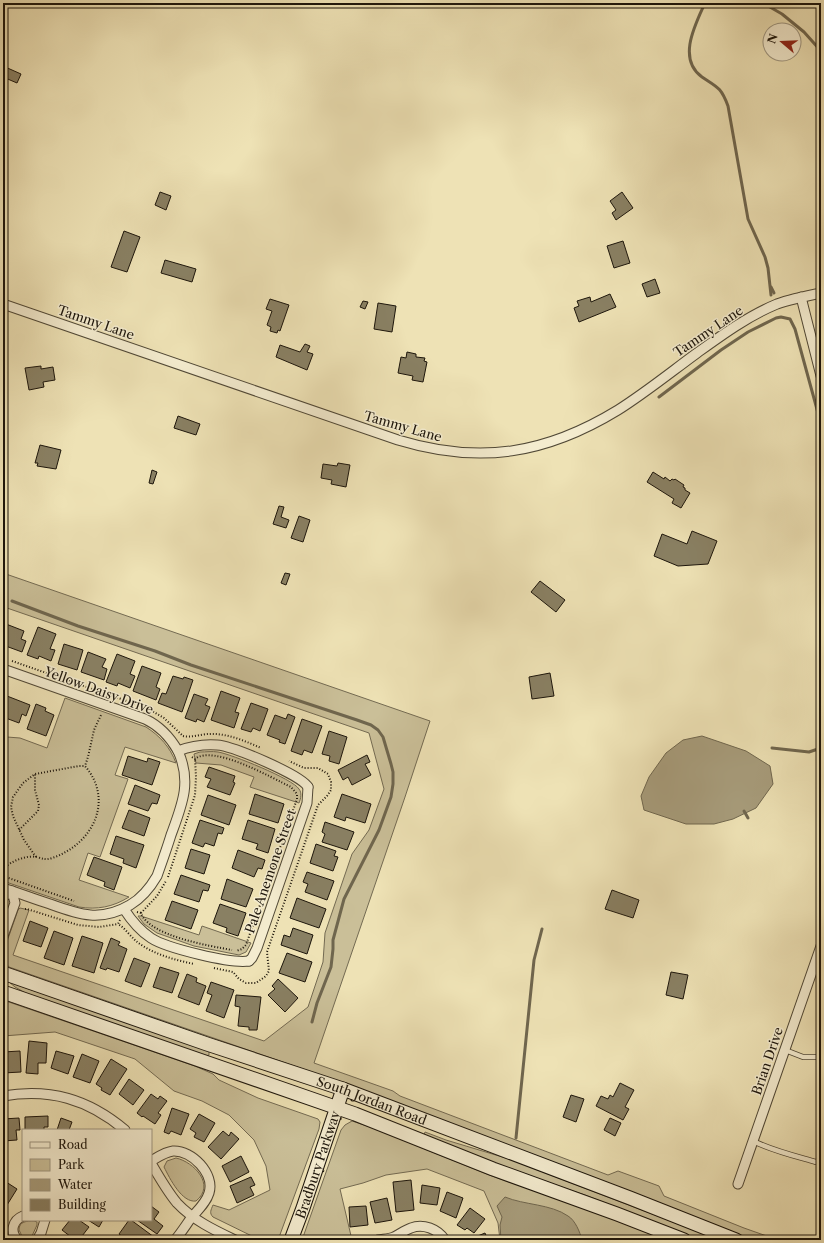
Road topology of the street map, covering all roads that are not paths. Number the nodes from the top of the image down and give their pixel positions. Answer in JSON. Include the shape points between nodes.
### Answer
{"nodes":[{"id":1,"x":821,"y":293,"type":"edge"},
{"id":2,"x":801,"y":297,"type":"junction"},
{"id":3,"x":3,"y":304,"type":"edge"},
{"id":4,"x":821,"y":376,"type":"edge"},
{"id":5,"x":3,"y":669,"type":"edge"},
{"id":6,"x":178,"y":751,"type":"junction"},
{"id":7,"x":7,"y":890,"type":"edge"},
{"id":8,"x":3,"y":897,"type":"edge"},
{"id":9,"x":124,"y":909,"type":"junction"},
{"id":10,"x":3,"y":936,"type":"edge"},
{"id":11,"x":821,"y":946,"type":"edge"},
{"id":12,"x":3,"y":972,"type":"edge"},
{"id":13,"x":3,"y":992,"type":"edge"},
{"id":14,"x":784,"y":1050,"type":"junction"},
{"id":15,"x":821,"y":1057,"type":"edge"},
{"id":16,"x":343,"y":1089,"type":"junction"},
{"id":17,"x":3,"y":1096,"type":"edge"},
{"id":18,"x":337,"y":1108,"type":"junction"},
{"id":19,"x":113,"y":1126,"type":"edge"},
{"id":20,"x":753,"y":1141,"type":"junction"},
{"id":21,"x":152,"y":1161,"type":"edge"},
{"id":22,"x":821,"y":1162,"type":"edge"},
{"id":23,"x":152,"y":1164,"type":"edge"},
{"id":24,"x":738,"y":1184,"type":"dead end"},
{"id":25,"x":22,"y":1216,"type":"edge"},
{"id":26,"x":192,"y":1216,"type":"junction"},
{"id":27,"x":45,"y":1221,"type":"edge"},
{"id":28,"x":18,"y":1240,"type":"edge"},
{"id":29,"x":37,"y":1240,"type":"edge"},
{"id":30,"x":175,"y":1240,"type":"edge"},
{"id":31,"x":235,"y":1240,"type":"edge"},
{"id":32,"x":291,"y":1240,"type":"edge"},
{"id":33,"x":378,"y":1240,"type":"edge"},
{"id":34,"x":445,"y":1240,"type":"edge"},
{"id":35,"x":684,"y":1240,"type":"edge"},
{"id":36,"x":736,"y":1240,"type":"edge"}],
"edges":[{"from":1,"to":2,"type":"street","name":"Tammy Lane"},
{"from":2,"to":3,"type":"street","name":"Tammy Lane","via":[[776,305],[738,325],[619,409],[577,432],[552,442],[522,449],[472,454],[428,448],[398,440]]},
{"from":2,"to":4,"type":"street"},
{"from":5,"to":6,"type":"street","name":"Yellow Daisy Drive","via":[[145,719],[163,731]]},
{"from":6,"to":9,"type":"street","name":"Yellow Daisy Drive","via":[[184,768],[185,784],[181,806],[152,885]]},
{"from":6,"to":9,"type":"street","name":"Pale Anemone Street","via":[[205,745],[231,748],[312,786],[307,804],[250,963],[229,961],[188,951],[152,939],[140,930]]},
{"from":7,"to":8,"type":"street"},
{"from":7,"to":9,"type":"street","name":"Yellow Daisy Drive","via":[[80,914],[105,915]]},
{"from":7,"to":10,"type":"street","via":[[15,903]]},
{"from":11,"to":14,"type":"street","name":"Brian Drive"},
{"from":12,"to":16,"type":"main road","name":"South Jordan Road"},
{"from":13,"to":18,"type":"main road","name":"South Jordan Road"},
{"from":14,"to":15,"type":"lane","via":[[803,1058]]},
{"from":14,"to":20,"type":"street","name":"Brian Drive"},
{"from":16,"to":18,"type":"main road","name":"Bradbury Parkway"},
{"from":16,"to":36,"type":"main road","name":"South Jordan Road"},
{"from":17,"to":19,"type":"street","via":[[40,1093],[61,1096],[95,1109]]},
{"from":18,"to":32,"type":"main road","name":"Bradbury Parkway"},
{"from":18,"to":35,"type":"main road","name":"South Jordan Road"},
{"from":20,"to":22,"type":"lane","via":[[786,1154]]},
{"from":20,"to":24,"type":"street","name":"Brian Drive"},
{"from":21,"to":26,"type":"street","via":[[173,1151],[191,1158],[205,1170],[210,1181],[209,1193]]},
{"from":23,"to":26,"type":"street","via":[[171,1196]]},
{"from":25,"to":28,"type":"street","via":[[17,1219],[13,1228],[14,1237]]},
{"from":26,"to":30,"type":"street"},
{"from":26,"to":31,"type":"street"},
{"from":27,"to":29,"type":"street"},
{"from":33,"to":34,"type":"street","via":[[420,1226],[434,1230]]}]}
